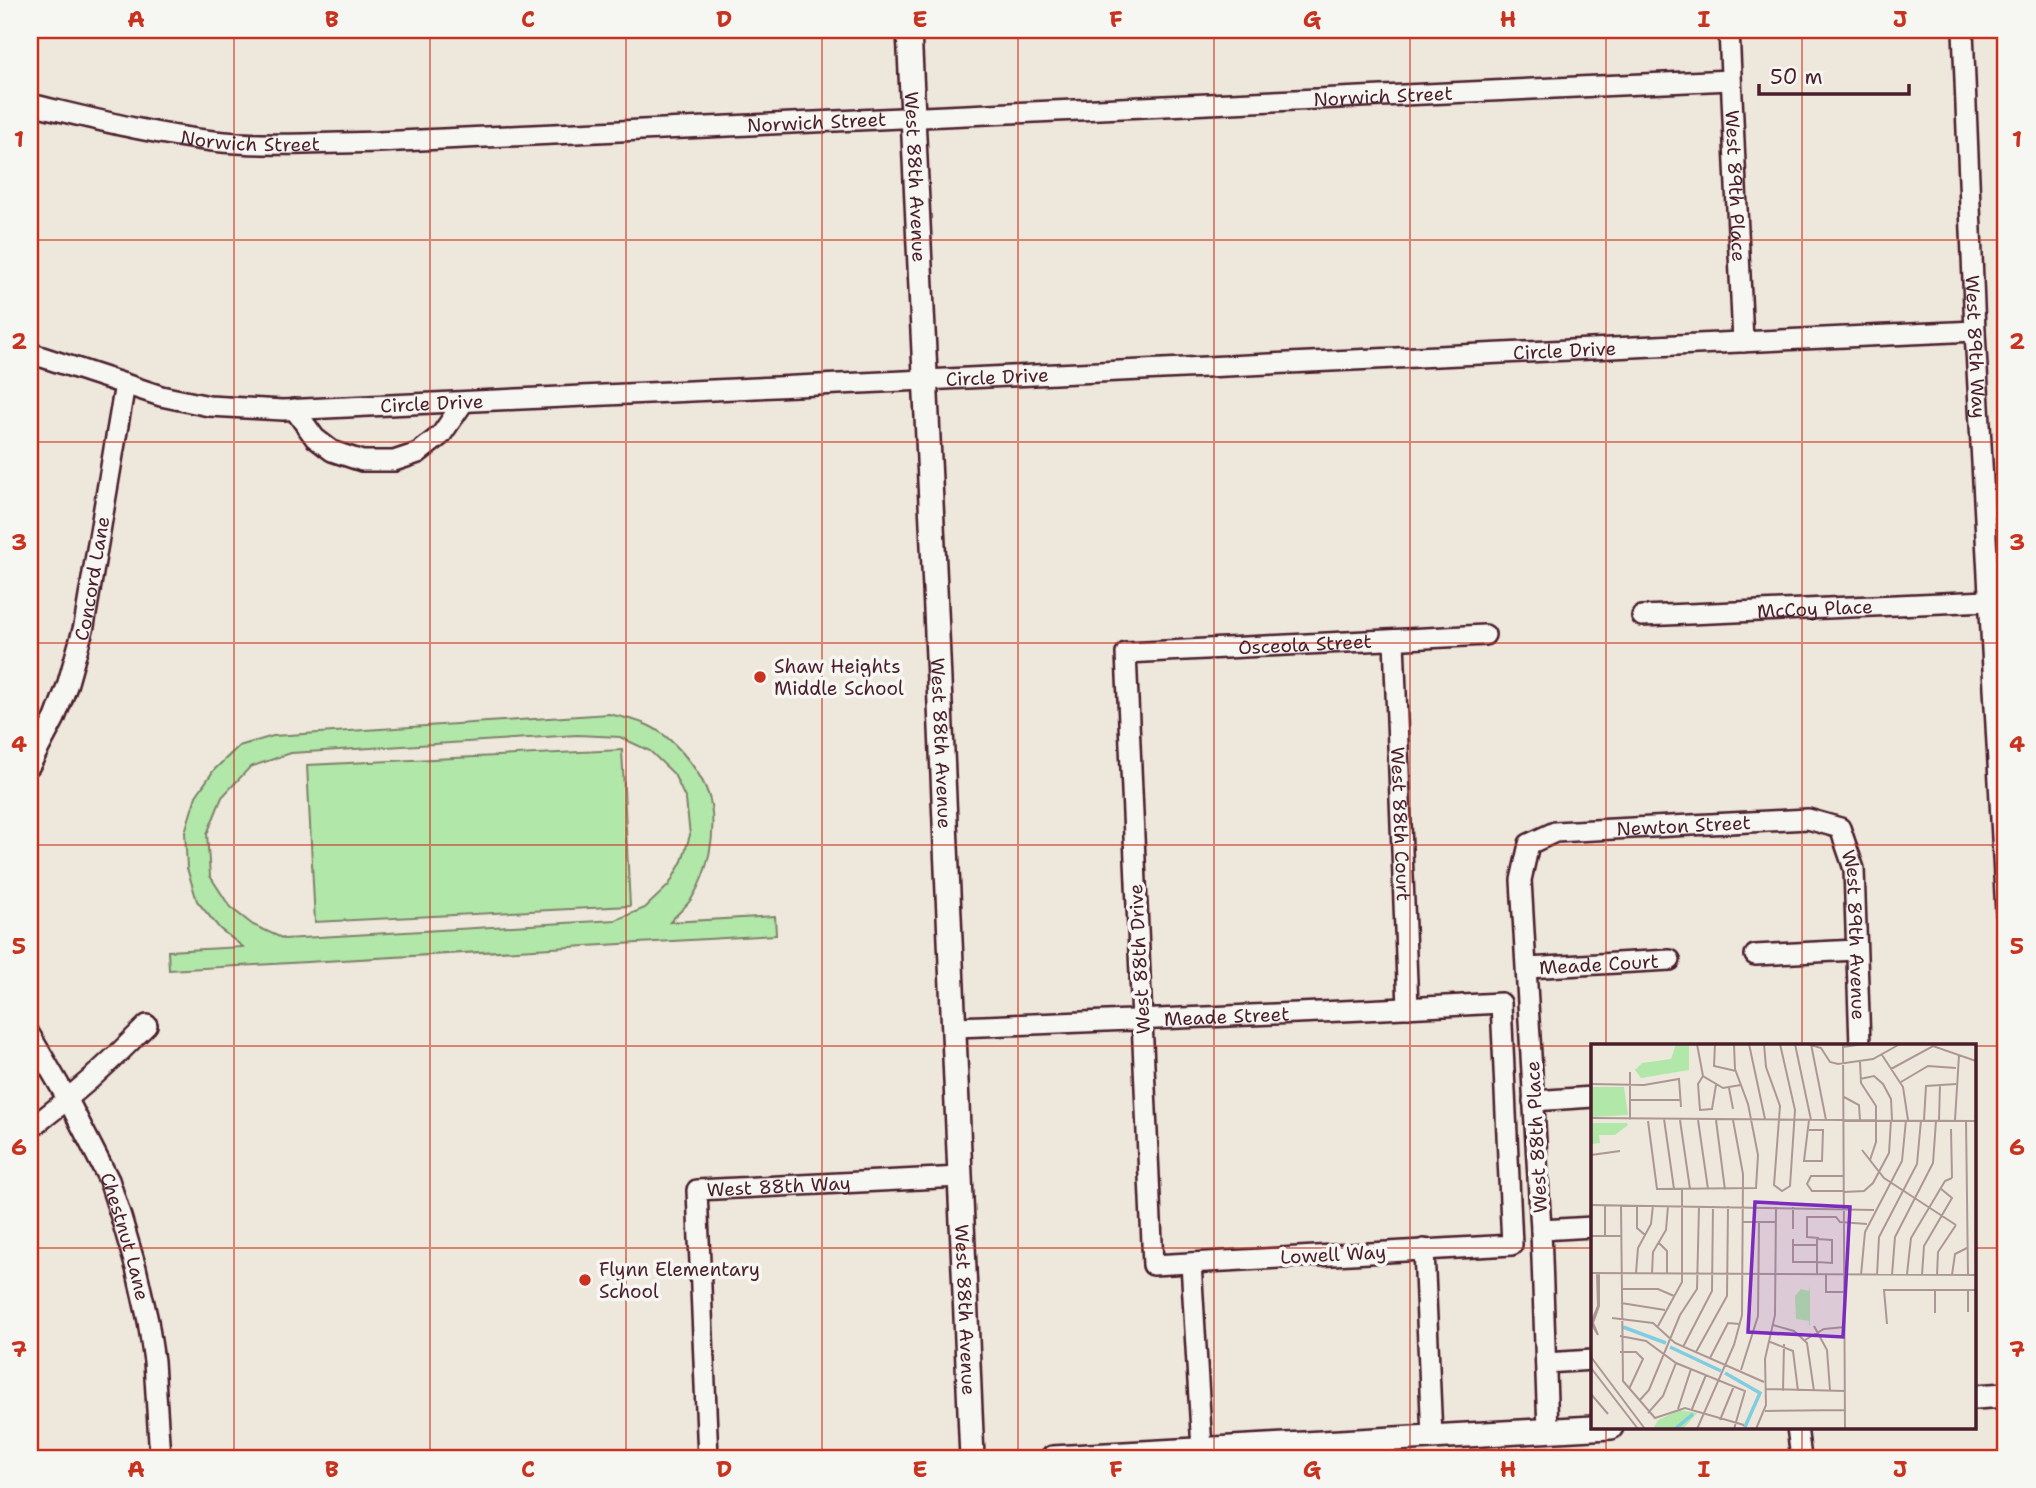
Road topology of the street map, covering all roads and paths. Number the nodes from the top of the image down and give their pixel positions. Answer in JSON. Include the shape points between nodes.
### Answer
{"nodes":[{"id":1,"x":909,"y":30,"type":"edge"},
{"id":2,"x":1729,"y":30,"type":"edge"},
{"id":3,"x":1963,"y":30,"type":"edge"},
{"id":4,"x":1731,"y":80,"type":"junction"},
{"id":5,"x":30,"y":104,"type":"edge"},
{"id":6,"x":913,"y":117,"type":"junction"},
{"id":7,"x":1975,"y":331,"type":"junction"},
{"id":8,"x":1743,"y":342,"type":"junction"},
{"id":9,"x":30,"y":353,"type":"edge"},
{"id":10,"x":926,"y":380,"type":"junction"},
{"id":11,"x":125,"y":384,"type":"junction"},
{"id":12,"x":463,"y":402,"type":"junction"},
{"id":13,"x":294,"y":409,"type":"junction"},
{"id":14,"x":1988,"y":601,"type":"junction"},
{"id":15,"x":1642,"y":616,"type":"dead end"},
{"id":16,"x":1485,"y":635,"type":"dead end"},
{"id":17,"x":1394,"y":640,"type":"junction"},
{"id":18,"x":1126,"y":653,"type":"joint"},
{"id":19,"x":30,"y":765,"type":"edge"},
{"id":20,"x":1840,"y":828,"type":"joint"},
{"id":21,"x":1529,"y":844,"type":"joint"},
{"id":22,"x":2006,"y":913,"type":"edge"},
{"id":23,"x":1856,"y":950,"type":"junction"},
{"id":24,"x":1755,"y":955,"type":"dead end"},
{"id":25,"x":1670,"y":960,"type":"dead end"},
{"id":26,"x":1527,"y":968,"type":"junction"},
{"id":27,"x":1408,"y":1008,"type":"junction"},
{"id":28,"x":1142,"y":1020,"type":"junction"},
{"id":29,"x":147,"y":1025,"type":"dead end"},
{"id":30,"x":954,"y":1027,"type":"junction"},
{"id":31,"x":30,"y":1035,"type":"edge"},
{"id":32,"x":1860,"y":1044,"type":"edge"},
{"id":33,"x":1591,"y":1097,"type":"edge"},
{"id":34,"x":68,"y":1100,"type":"junction"},
{"id":35,"x":1533,"y":1101,"type":"junction"},
{"id":36,"x":30,"y":1129,"type":"edge"},
{"id":37,"x":960,"y":1177,"type":"junction"},
{"id":38,"x":1591,"y":1227,"type":"edge"},
{"id":39,"x":1541,"y":1230,"type":"junction"},
{"id":40,"x":1512,"y":1245,"type":"joint"},
{"id":41,"x":1424,"y":1249,"type":"junction"},
{"id":42,"x":1191,"y":1263,"type":"junction"},
{"id":43,"x":1153,"y":1265,"type":"joint"},
{"id":44,"x":1591,"y":1360,"type":"edge"},
{"id":45,"x":1546,"y":1363,"type":"junction"},
{"id":46,"x":2006,"y":1395,"type":"edge"},
{"id":47,"x":1976,"y":1397,"type":"edge"},
{"id":48,"x":1595,"y":1428,"type":"edge"},
{"id":49,"x":1797,"y":1428,"type":"edge"},
{"id":50,"x":1548,"y":1431,"type":"junction"},
{"id":51,"x":1432,"y":1437,"type":"junction"},
{"id":52,"x":1202,"y":1449,"type":"junction"},
{"id":53,"x":160,"y":1458,"type":"edge"},
{"id":54,"x":708,"y":1458,"type":"edge"},
{"id":55,"x":972,"y":1458,"type":"edge"},
{"id":56,"x":1053,"y":1458,"type":"edge"},
{"id":57,"x":1801,"y":1458,"type":"edge"}],
"edges":[{"from":1,"to":6,"type":"street","name":"West 88th Avenue"},
{"from":2,"to":4,"type":"street","name":"West 89th Place"},
{"from":3,"to":7,"type":"street","name":"West 89th Way"},
{"from":4,"to":6,"type":"street","name":"Norwich Street"},
{"from":4,"to":8,"type":"street","name":"West 89th Place"},
{"from":5,"to":6,"type":"street","name":"Norwich Street","via":[[141,129],[266,144]]},
{"from":6,"to":10,"type":"street","name":"West 88th Avenue"},
{"from":7,"to":8,"type":"street","name":"Circle Drive"},
{"from":7,"to":14,"type":"street","name":"West 89th Way"},
{"from":8,"to":10,"type":"street","name":"Circle Drive"},
{"from":9,"to":11,"type":"street","name":"Circle Drive"},
{"from":10,"to":12,"type":"street","name":"Circle Drive"},
{"from":10,"to":30,"type":"street","name":"West 88th Avenue"},
{"from":11,"to":13,"type":"street","name":"Circle Drive","via":[[209,406]]},
{"from":11,"to":19,"type":"street","name":"Concord Lane","via":[[84,626],[55,718]]},
{"from":12,"to":13,"type":"street","name":"Circle Drive"},
{"from":12,"to":13,"type":"street","via":[[441,435],[418,453],[394,461],[362,461],[332,451],[314,438]]},
{"from":14,"to":15,"type":"street","name":"McCoy Place"},
{"from":14,"to":22,"type":"street","name":"West 89th Way"},
{"from":16,"to":17,"type":"street","name":"Osceola Street"},
{"from":17,"to":18,"type":"street","name":"Osceola Street"},
{"from":17,"to":27,"type":"street","name":"West 88th Court"},
{"from":18,"to":28,"type":"street","name":"West 88th Drive"},
{"from":20,"to":21,"type":"street","name":"Newton Street","via":[[1808,819],[1555,832]]},
{"from":20,"to":23,"type":"street","name":"West 89th Avenue","via":[[1854,869]]},
{"from":21,"to":26,"type":"street","name":"West 88th Place","via":[[1521,880]]},
{"from":23,"to":24,"type":"street"},
{"from":23,"to":32,"type":"street","name":"West 89th Avenue"},
{"from":25,"to":26,"type":"street","name":"Meade Court"},
{"from":26,"to":35,"type":"street","name":"West 88th Place"},
{"from":27,"to":28,"type":"street","name":"Meade Street"},
{"from":27,"to":40,"type":"street","name":"Meade Street","via":[[1501,1003]]},
{"from":28,"to":30,"type":"street","name":"Meade Street"},
{"from":28,"to":43,"type":"street","name":"West 88th Drive"},
{"from":29,"to":34,"type":"street"},
{"from":30,"to":37,"type":"street","name":"West 88th Avenue"},
{"from":31,"to":34,"type":"street","name":"Chestnut Lane"},
{"from":33,"to":35,"type":"street"},
{"from":34,"to":36,"type":"street"},
{"from":34,"to":53,"type":"street","name":"Chestnut Lane","via":[[109,1180],[136,1268],[154,1361]]},
{"from":35,"to":39,"type":"street","name":"West 88th Place"},
{"from":37,"to":54,"type":"street","name":"West 88th Way","via":[[697,1190]]},
{"from":37,"to":55,"type":"street","name":"West 88th Avenue"},
{"from":38,"to":39,"type":"street"},
{"from":39,"to":45,"type":"street","name":"West 88th Place"},
{"from":40,"to":41,"type":"street","name":"Lowell Way"},
{"from":41,"to":42,"type":"street","name":"Lowell Way"},
{"from":41,"to":51,"type":"street"},
{"from":42,"to":43,"type":"street","name":"Lowell Way"},
{"from":42,"to":52,"type":"street"},
{"from":44,"to":45,"type":"street"},
{"from":45,"to":50,"type":"street","name":"West 88th Place"},
{"from":46,"to":47,"type":"street"},
{"from":48,"to":50,"type":"street"},
{"from":49,"to":57,"type":"street"},
{"from":50,"to":51,"type":"street"},
{"from":51,"to":52,"type":"street"},
{"from":52,"to":56,"type":"street"}]}
